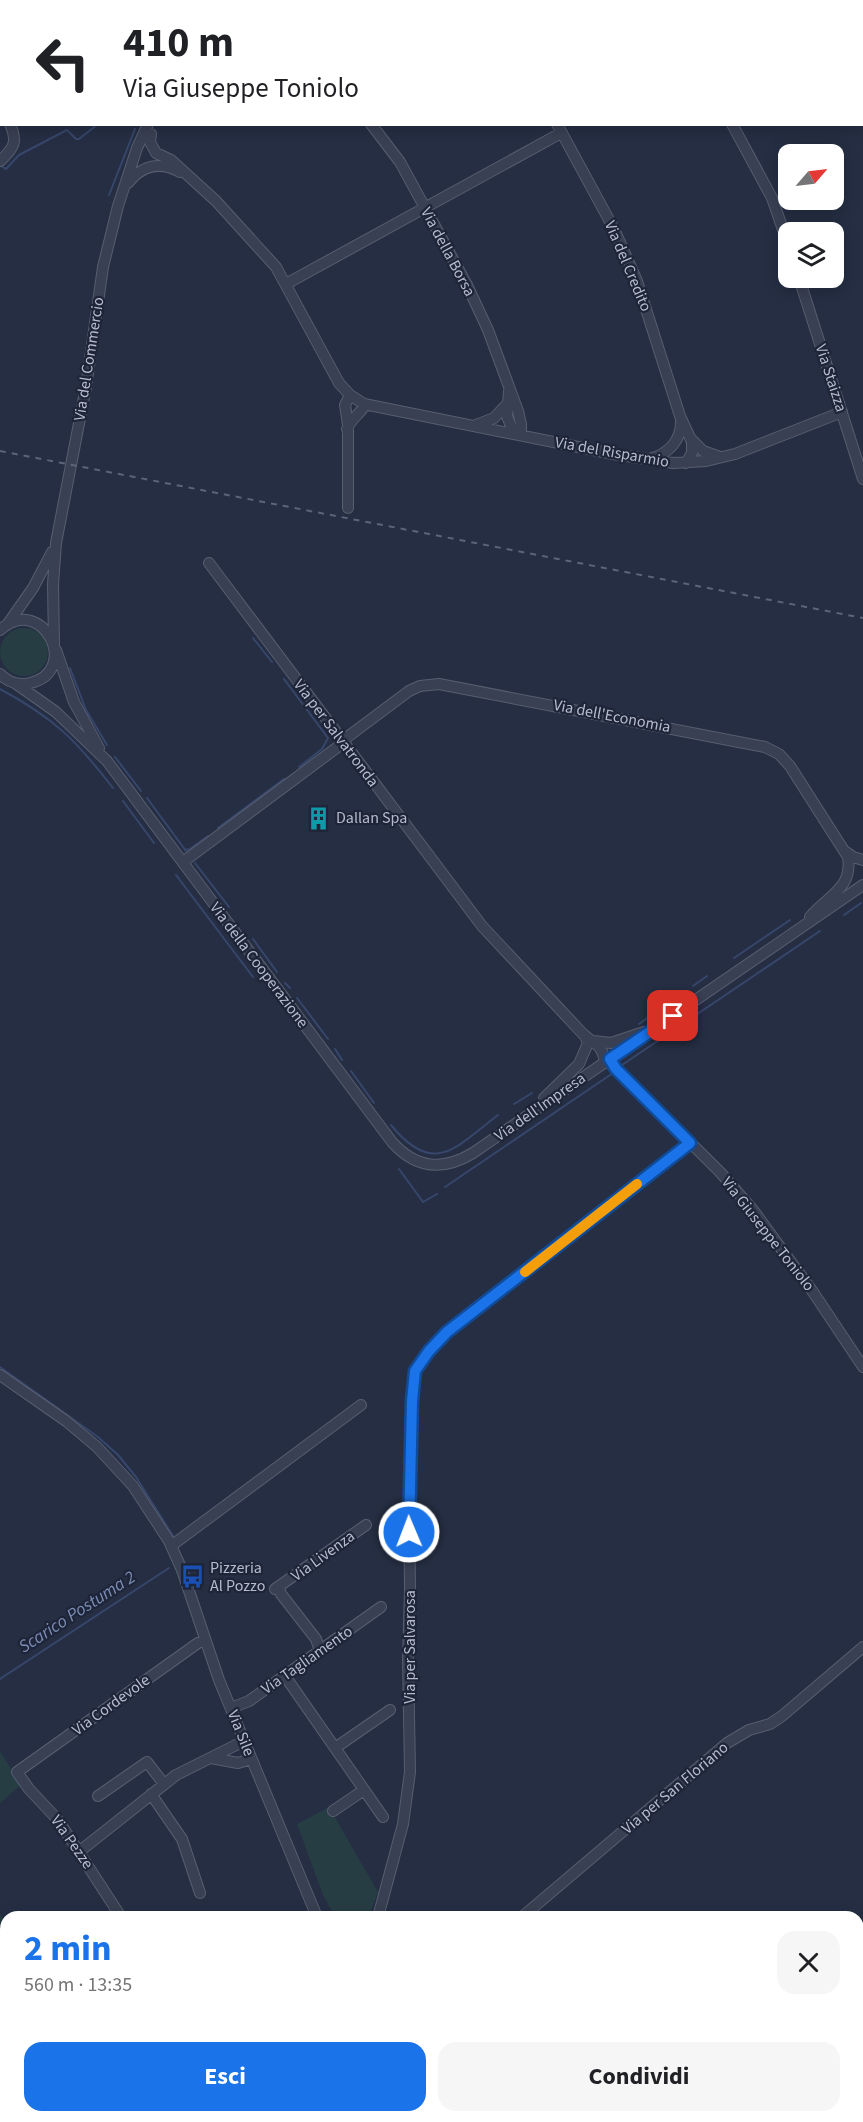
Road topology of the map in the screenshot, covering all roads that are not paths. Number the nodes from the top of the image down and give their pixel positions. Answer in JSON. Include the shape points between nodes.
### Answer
{"nodes":[{"id":1,"x":11,"y":126,"type":"edge"},
{"id":2,"x":373,"y":126,"type":"edge"},
{"id":3,"x":733,"y":126,"type":"edge"},
{"id":4,"x":559,"y":129,"type":"edge"},
{"id":5,"x":149,"y":130,"type":"edge"},
{"id":6,"x":0,"y":161,"type":"edge"},
{"id":7,"x":185,"y":175,"type":"junction"},
{"id":8,"x":126,"y":182,"type":"junction"},
{"id":9,"x":425,"y":208,"type":"junction"},
{"id":10,"x":780,"y":222,"type":"edge"},
{"id":11,"x":286,"y":284,"type":"junction"},
{"id":12,"x":802,"y":288,"type":"edge"},
{"id":13,"x":508,"y":388,"type":"junction"},
{"id":14,"x":350,"y":395,"type":"junction"},
{"id":15,"x":508,"y":402,"type":"junction"},
{"id":16,"x":370,"y":406,"type":"junction"},
{"id":17,"x":842,"y":412,"type":"junction"},
{"id":18,"x":680,"y":416,"type":"junction"},
{"id":19,"x":470,"y":426,"type":"junction"},
{"id":20,"x":347,"y":429,"type":"junction"},
{"id":21,"x":518,"y":435,"type":"junction"},
{"id":22,"x":691,"y":439,"type":"junction"},
{"id":23,"x":676,"y":440,"type":"junction"},
{"id":24,"x":723,"y":457,"type":"junction"},
{"id":25,"x":645,"y":459,"type":"junction"},
{"id":26,"x":686,"y":463,"type":"junction"},
{"id":27,"x":863,"y":479,"type":"edge"},
{"id":28,"x":348,"y":508,"type":"dead end"},
{"id":29,"x":56,"y":543,"type":"junction"},
{"id":30,"x":208,"y":562,"type":"dead end"},
{"id":31,"x":3,"y":627,"type":"edge"},
{"id":32,"x":54,"y":646,"type":"junction"},
{"id":33,"x":6,"y":679,"type":"edge"},
{"id":34,"x":343,"y":742,"type":"junction"},
{"id":35,"x":107,"y":761,"type":"junction"},
{"id":36,"x":846,"y":852,"type":"junction"},
{"id":37,"x":863,"y":860,"type":"edge"},
{"id":38,"x":183,"y":862,"type":"junction"},
{"id":39,"x":863,"y":885,"type":"edge"},
{"id":40,"x":802,"y":927,"type":"junction"},
{"id":41,"x":656,"y":1028,"type":"junction"},
{"id":42,"x":589,"y":1039,"type":"junction"},
{"id":43,"x":607,"y":1061,"type":"junction"},
{"id":44,"x":533,"y":1112,"type":"junction"},
{"id":45,"x":690,"y":1143,"type":"junction"},
{"id":46,"x":418,"y":1161,"type":"joint"},
{"id":47,"x":863,"y":1367,"type":"edge"},
{"id":48,"x":0,"y":1375,"type":"edge"},
{"id":49,"x":361,"y":1406,"type":"dead end"},
{"id":50,"x":366,"y":1525,"type":"dead end"},
{"id":51,"x":171,"y":1546,"type":"junction"},
{"id":52,"x":381,"y":1607,"type":"dead end"},
{"id":53,"x":205,"y":1640,"type":"junction"},
{"id":54,"x":863,"y":1647,"type":"edge"},
{"id":55,"x":320,"y":1651,"type":"junction"},
{"id":56,"x":285,"y":1676,"type":"junction"},
{"id":57,"x":231,"y":1708,"type":"junction"},
{"id":58,"x":390,"y":1710,"type":"dead end"},
{"id":59,"x":244,"y":1741,"type":"junction"},
{"id":60,"x":335,"y":1748,"type":"junction"},
{"id":61,"x":211,"y":1758,"type":"junction"},
{"id":62,"x":251,"y":1759,"type":"junction"},
{"id":63,"x":17,"y":1772,"type":"joint"},
{"id":64,"x":164,"y":1784,"type":"junction"},
{"id":65,"x":363,"y":1790,"type":"junction"},
{"id":66,"x":151,"y":1794,"type":"junction"},
{"id":67,"x":98,"y":1796,"type":"dead end"},
{"id":68,"x":333,"y":1811,"type":"dead end"},
{"id":69,"x":383,"y":1817,"type":"dead end"},
{"id":70,"x":80,"y":1851,"type":"junction"},
{"id":71,"x":200,"y":1893,"type":"dead end"},
{"id":72,"x":117,"y":1911,"type":"edge"},
{"id":73,"x":314,"y":1911,"type":"edge"},
{"id":74,"x":380,"y":1911,"type":"edge"},
{"id":75,"x":529,"y":1911,"type":"edge"}],
"edges":[{"from":1,"to":6,"type":"street","via":[[15,143]]},
{"from":2,"to":9,"type":"street","name":"Via della Borsa"},
{"from":3,"to":10,"type":"street","via":[[772,198]]},
{"from":4,"to":9,"type":"street"},
{"from":4,"to":18,"type":"street","name":"Via del Credito","via":[[625,253]]},
{"from":5,"to":7,"type":"street","via":[[156,153],[171,160]]},
{"from":5,"to":8,"type":"street","name":"Via del Commercio"},
{"from":7,"to":8,"type":"street","via":[[166,166],[150,166]]},
{"from":7,"to":11,"type":"street","via":[[226,211],[271,260]]},
{"from":8,"to":29,"type":"street","name":"Via del Commercio","via":[[103,267],[86,387]]},
{"from":9,"to":11,"type":"street"},
{"from":9,"to":13,"type":"street","name":"Via della Borsa","via":[[476,303]]},
{"from":11,"to":14,"type":"street","via":[[337,379]]},
{"from":12,"to":17,"type":"street","name":"Via Staizza"},
{"from":13,"to":15,"type":"street","name":"Via della Borsa"},
{"from":13,"to":21,"type":"street","name":"Via della Borsa","via":[[519,414]]},
{"from":14,"to":16,"type":"street"},
{"from":14,"to":20,"type":"street","via":[[345,405]]},
{"from":15,"to":19,"type":"street","via":[[494,418]]},
{"from":15,"to":21,"type":"street","name":"Via della Borsa","via":[[508,422]]},
{"from":16,"to":19,"type":"street","name":"Via del Risparmio"},
{"from":16,"to":20,"type":"street","via":[[352,419]]},
{"from":17,"to":24,"type":"street","name":"Via del Risparmio"},
{"from":17,"to":27,"type":"street","name":"Via Staizza"},
{"from":18,"to":22,"type":"street","name":"Via del Credito"},
{"from":18,"to":23,"type":"street","name":"Via del Credito"},
{"from":19,"to":21,"type":"street","name":"Via del Risparmio"},
{"from":20,"to":28,"type":"street"},
{"from":21,"to":25,"type":"street","name":"Via del Risparmio"},
{"from":22,"to":24,"type":"street","via":[[706,453]]},
{"from":22,"to":26,"type":"street","via":[[692,452]]},
{"from":23,"to":25,"type":"street","via":[[665,453]]},
{"from":23,"to":26,"type":"street"},
{"from":24,"to":26,"type":"street","name":"Via del Risparmio"},
{"from":25,"to":26,"type":"street","name":"Via del Risparmio"},
{"from":29,"to":31,"type":"street","name":"Via del Commercio","via":[[33,588]]},
{"from":29,"to":32,"type":"street","name":"Via del Commercio","via":[[52,589]]},
{"from":30,"to":34,"type":"street","name":"Via per Salvatronda"},
{"from":31,"to":32,"type":"street","via":[[25,620],[38,624],[48,632]]},
{"from":32,"to":33,"type":"street","via":[[53,664],[43,678],[27,684]]},
{"from":32,"to":35,"type":"street","name":"Via della Cooperazione","via":[[78,710]]},
{"from":33,"to":35,"type":"street","name":"Via della Cooperazione","via":[[56,712]]},
{"from":34,"to":36,"type":"street","name":"Via dell'Economia","via":[[409,691],[442,684],[753,744],[771,749],[785,760]]},
{"from":34,"to":38,"type":"street","name":"Via dell'Economia"},
{"from":34,"to":42,"type":"street","name":"Via per Salvatronda","via":[[490,935]]},
{"from":35,"to":38,"type":"street","name":"Via della Cooperazione"},
{"from":36,"to":37,"type":"street"},
{"from":36,"to":40,"type":"street","via":[[849,867],[844,885]]},
{"from":38,"to":46,"type":"street","name":"Via della Cooperazione","via":[[392,1142]]},
{"from":39,"to":40,"type":"street","name":"Via dell'Impresa"},
{"from":40,"to":41,"type":"street","name":"Via dell'Impresa"},
{"from":41,"to":42,"type":"street","via":[[611,1043]]},
{"from":41,"to":43,"type":"street","name":"Via dell'Impresa"},
{"from":42,"to":43,"type":"street","name":"Via per Salvatronda"},
{"from":42,"to":44,"type":"street","via":[[579,1064]]},
{"from":43,"to":44,"type":"street","name":"Via dell'Impresa"},
{"from":43,"to":45,"type":"street","name":"Via Giuseppe Toniolo"},
{"from":44,"to":46,"type":"street","name":"Via dell'Impresa","via":[[461,1159],[438,1165]]},
{"from":45,"to":47,"type":"street","name":"Via Giuseppe Toniolo","via":[[753,1210]]},
{"from":45,"to":74,"type":"street","name":"Via per Salvarosa","via":[[447,1332],[415,1371],[409,1493],[410,1772],[403,1824]]},
{"from":48,"to":51,"type":"street","name":"Via Sile","via":[[103,1452],[134,1486]]},
{"from":49,"to":51,"type":"street"},
{"from":50,"to":55,"type":"street","name":"Via Livenza","via":[[277,1588],[316,1639]]},
{"from":51,"to":53,"type":"street","name":"Via Sile"},
{"from":52,"to":55,"type":"street","name":"Via Tagliamento"},
{"from":53,"to":57,"type":"street","name":"Via Sile"},
{"from":53,"to":63,"type":"street","name":"Via Cordevole"},
{"from":54,"to":75,"type":"street","name":"Via per San Floriano","via":[[782,1716],[727,1743]]},
{"from":55,"to":56,"type":"street","name":"Via Tagliamento"},
{"from":56,"to":57,"type":"street","name":"Via Tagliamento","via":[[249,1701]]},
{"from":56,"to":60,"type":"street"},
{"from":57,"to":59,"type":"street","name":"Via Sile"},
{"from":58,"to":60,"type":"street"},
{"from":59,"to":61,"type":"street"},
{"from":59,"to":62,"type":"street","name":"Via Sile"},
{"from":60,"to":65,"type":"street"},
{"from":61,"to":62,"type":"street","via":[[238,1763]]},
{"from":61,"to":64,"type":"street"},
{"from":62,"to":73,"type":"street","name":"Via Sile"},
{"from":63,"to":70,"type":"street","name":"Via Pezze"},
{"from":64,"to":66,"type":"street"},
{"from":64,"to":67,"type":"street","via":[[147,1762]]},
{"from":65,"to":68,"type":"street"},
{"from":65,"to":69,"type":"street"},
{"from":66,"to":70,"type":"street"},
{"from":66,"to":71,"type":"street","via":[[182,1839]]},
{"from":70,"to":72,"type":"street","name":"Via Pezze"}]}
